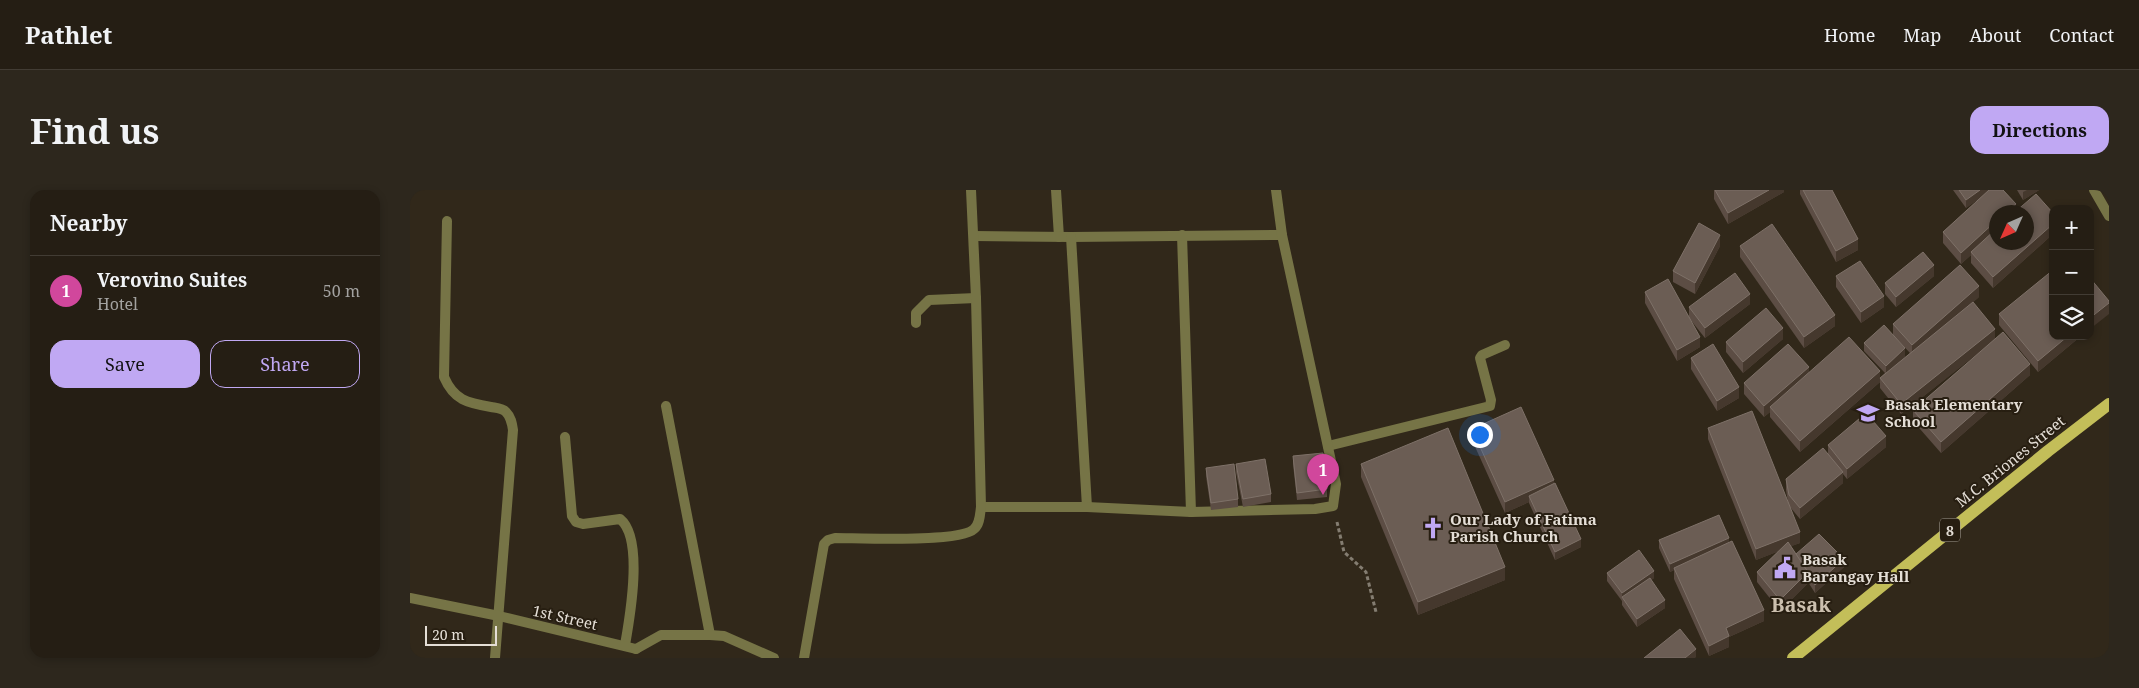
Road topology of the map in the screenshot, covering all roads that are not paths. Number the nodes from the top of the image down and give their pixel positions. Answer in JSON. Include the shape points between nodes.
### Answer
{"nodes":[{"id":1,"x":970,"y":190,"type":"edge"},
{"id":2,"x":1056,"y":190,"type":"edge"},
{"id":3,"x":1276,"y":190,"type":"edge"},
{"id":4,"x":2094,"y":190,"type":"edge"},
{"id":5,"x":2109,"y":216,"type":"edge"},
{"id":6,"x":447,"y":221,"type":"dead end"},
{"id":7,"x":1182,"y":235,"type":"junction"},
{"id":8,"x":1282,"y":235,"type":"junction"},
{"id":9,"x":974,"y":236,"type":"junction"},
{"id":10,"x":1058,"y":237,"type":"junction"},
{"id":11,"x":1072,"y":237,"type":"junction"},
{"id":12,"x":976,"y":298,"type":"junction"},
{"id":13,"x":916,"y":323,"type":"dead end"},
{"id":14,"x":1505,"y":345,"type":"dead end"},
{"id":15,"x":2109,"y":404,"type":"edge"},
{"id":16,"x":666,"y":406,"type":"dead end"},
{"id":17,"x":565,"y":437,"type":"dead end"},
{"id":18,"x":1328,"y":446,"type":"junction"},
{"id":19,"x":981,"y":507,"type":"junction"},
{"id":20,"x":1087,"y":507,"type":"junction"},
{"id":21,"x":1191,"y":512,"type":"junction"},
{"id":22,"x":410,"y":598,"type":"edge"},
{"id":23,"x":499,"y":616,"type":"junction"},
{"id":24,"x":710,"y":635,"type":"junction"},
{"id":25,"x":625,"y":645,"type":"junction"},
{"id":26,"x":636,"y":654,"type":"edge"},
{"id":27,"x":495,"y":658,"type":"edge"},
{"id":28,"x":774,"y":658,"type":"edge"},
{"id":29,"x":804,"y":658,"type":"edge"},
{"id":30,"x":1793,"y":658,"type":"edge"}],
"edges":[{"from":1,"to":9,"type":"street"},
{"from":2,"to":10,"type":"street"},
{"from":3,"to":8,"type":"street"},
{"from":4,"to":5,"type":"street"},
{"from":6,"to":23,"type":"street","via":[[444,377],[450,390],[458,397],[472,404],[504,410],[513,430]]},
{"from":7,"to":8,"type":"street"},
{"from":7,"to":11,"type":"street"},
{"from":7,"to":21,"type":"street"},
{"from":8,"to":18,"type":"street"},
{"from":9,"to":10,"type":"street"},
{"from":9,"to":12,"type":"street"},
{"from":10,"to":11,"type":"street"},
{"from":11,"to":20,"type":"street"},
{"from":12,"to":13,"type":"street","via":[[929,300],[916,313]]},
{"from":12,"to":19,"type":"street"},
{"from":14,"to":18,"type":"street","via":[[1480,358],[1490,406]]},
{"from":15,"to":30,"type":"main road","name":"M.C. Briones Street","number":"8"},
{"from":16,"to":24,"type":"street"},
{"from":17,"to":25,"type":"street","via":[[572,516],[583,524],[620,519],[626,523],[631,539],[634,587]]},
{"from":18,"to":21,"type":"street","via":[[1336,484],[1333,506]]},
{"from":19,"to":20,"type":"street"},
{"from":19,"to":29,"type":"street","via":[[974,529],[966,534],[932,538],[828,540],[824,544]]},
{"from":20,"to":21,"type":"street"},
{"from":22,"to":23,"type":"street","name":"1st Street"},
{"from":23,"to":25,"type":"street","name":"1st Street"},
{"from":23,"to":27,"type":"street"},
{"from":24,"to":26,"type":"street","name":"1st Street","via":[[661,635]]},
{"from":24,"to":28,"type":"street","name":"1st Street","via":[[724,636]]},
{"from":25,"to":26,"type":"street","name":"1st Street"}]}
